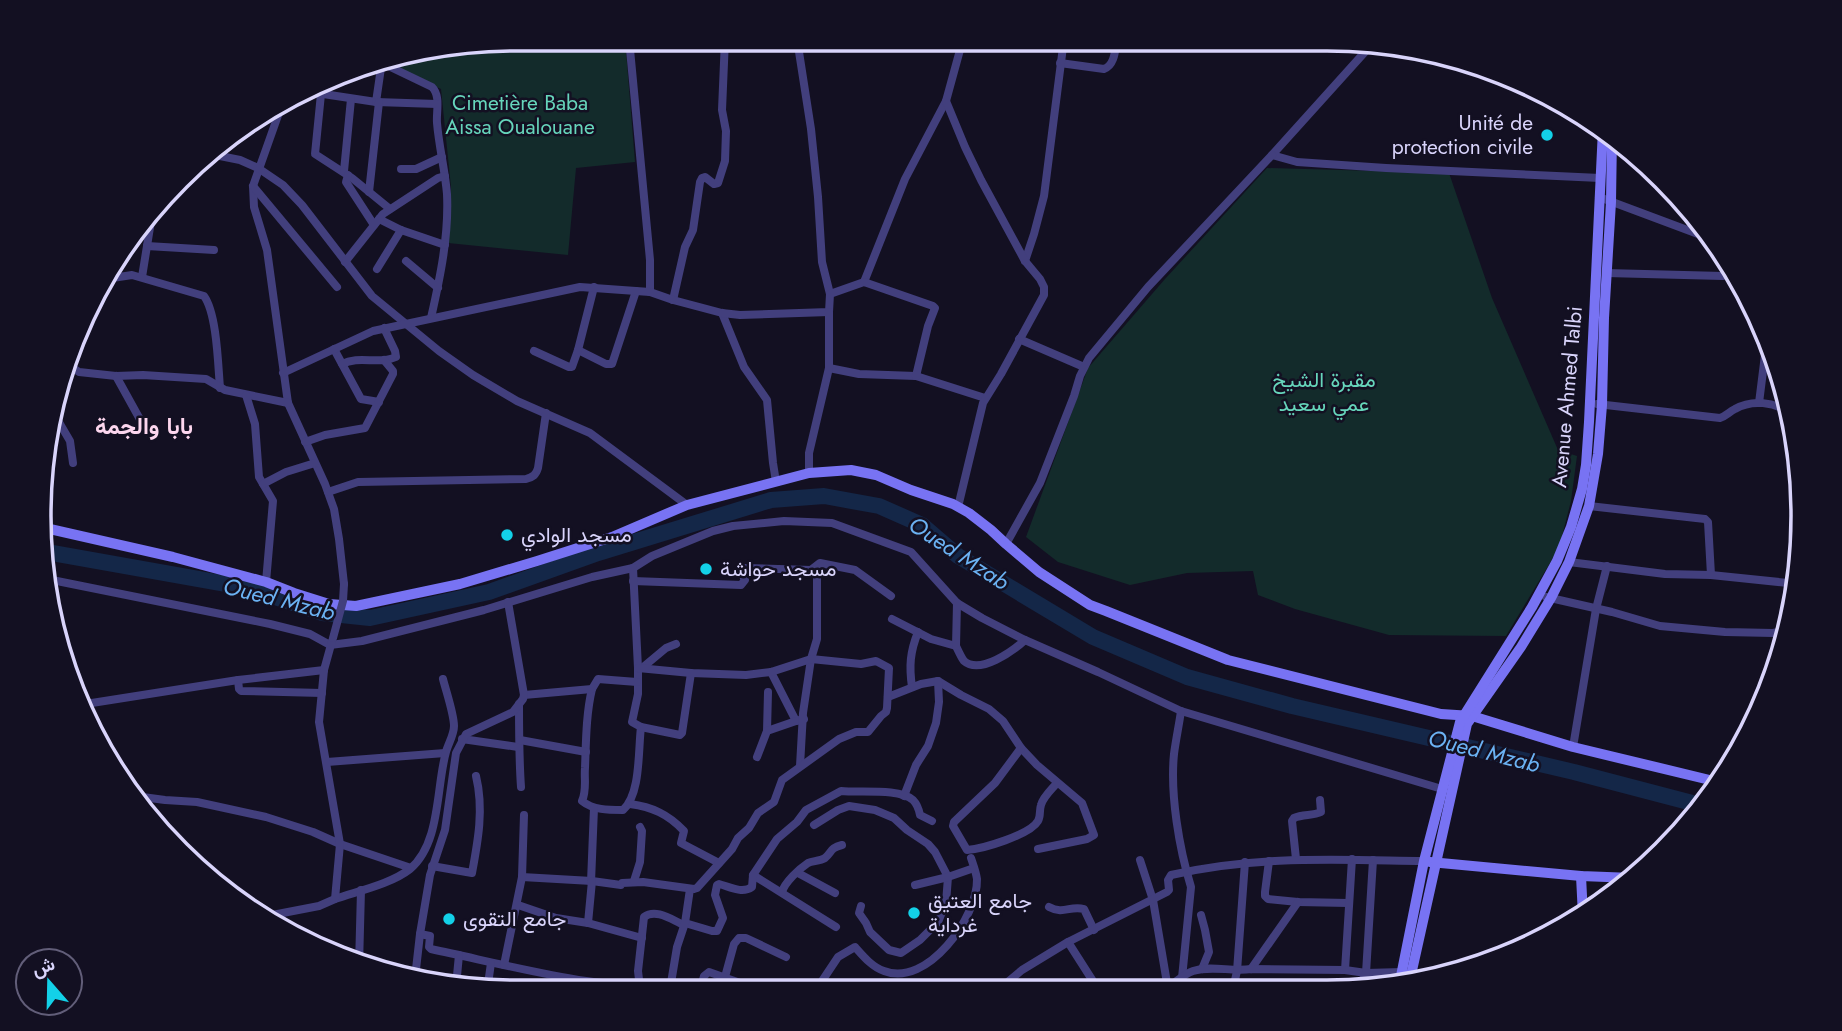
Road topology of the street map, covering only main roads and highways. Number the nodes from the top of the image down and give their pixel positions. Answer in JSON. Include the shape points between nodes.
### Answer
{"nodes":[{"id":1,"x":1601,"y":141,"type":"edge"},
{"id":2,"x":1612,"y":149,"type":"edge"},
{"id":3,"x":51,"y":530,"type":"edge"},
{"id":4,"x":1545,"y":596,"type":"junction"},
{"id":5,"x":1466,"y":719,"type":"junction"},
{"id":6,"x":1709,"y":780,"type":"edge"},
{"id":7,"x":1430,"y":862,"type":"junction"},
{"id":8,"x":1581,"y":876,"type":"junction"},
{"id":9,"x":1617,"y":877,"type":"edge"},
{"id":10,"x":1582,"y":904,"type":"edge"},
{"id":11,"x":1411,"y":972,"type":"edge"},
{"id":12,"x":1402,"y":974,"type":"edge"}],
"edges":[{"from":1,"to":4,"type":"main road","name":"Avenue Ahmed Talbi","via":[[1586,465],[1568,535]]},
{"from":2,"to":4,"type":"main road","via":[[1598,454],[1589,506],[1569,562]]},
{"from":3,"to":5,"type":"main road","via":[[143,549],[338,606],[460,584],[612,537],[687,505],[809,473],[851,470],[958,507],[1039,572],[1090,604],[1228,660]]},
{"from":4,"to":5,"type":"main road","name":"Avenue Ahmed Talbi"},
{"from":5,"to":6,"type":"main road"},
{"from":5,"to":7,"type":"main road","name":"Avenue Ahmed Talbi"},
{"from":7,"to":8,"type":"main road"},
{"from":7,"to":11,"type":"main road"},
{"from":7,"to":12,"type":"main road"},
{"from":8,"to":9,"type":"main road"},
{"from":8,"to":10,"type":"main road"}]}
